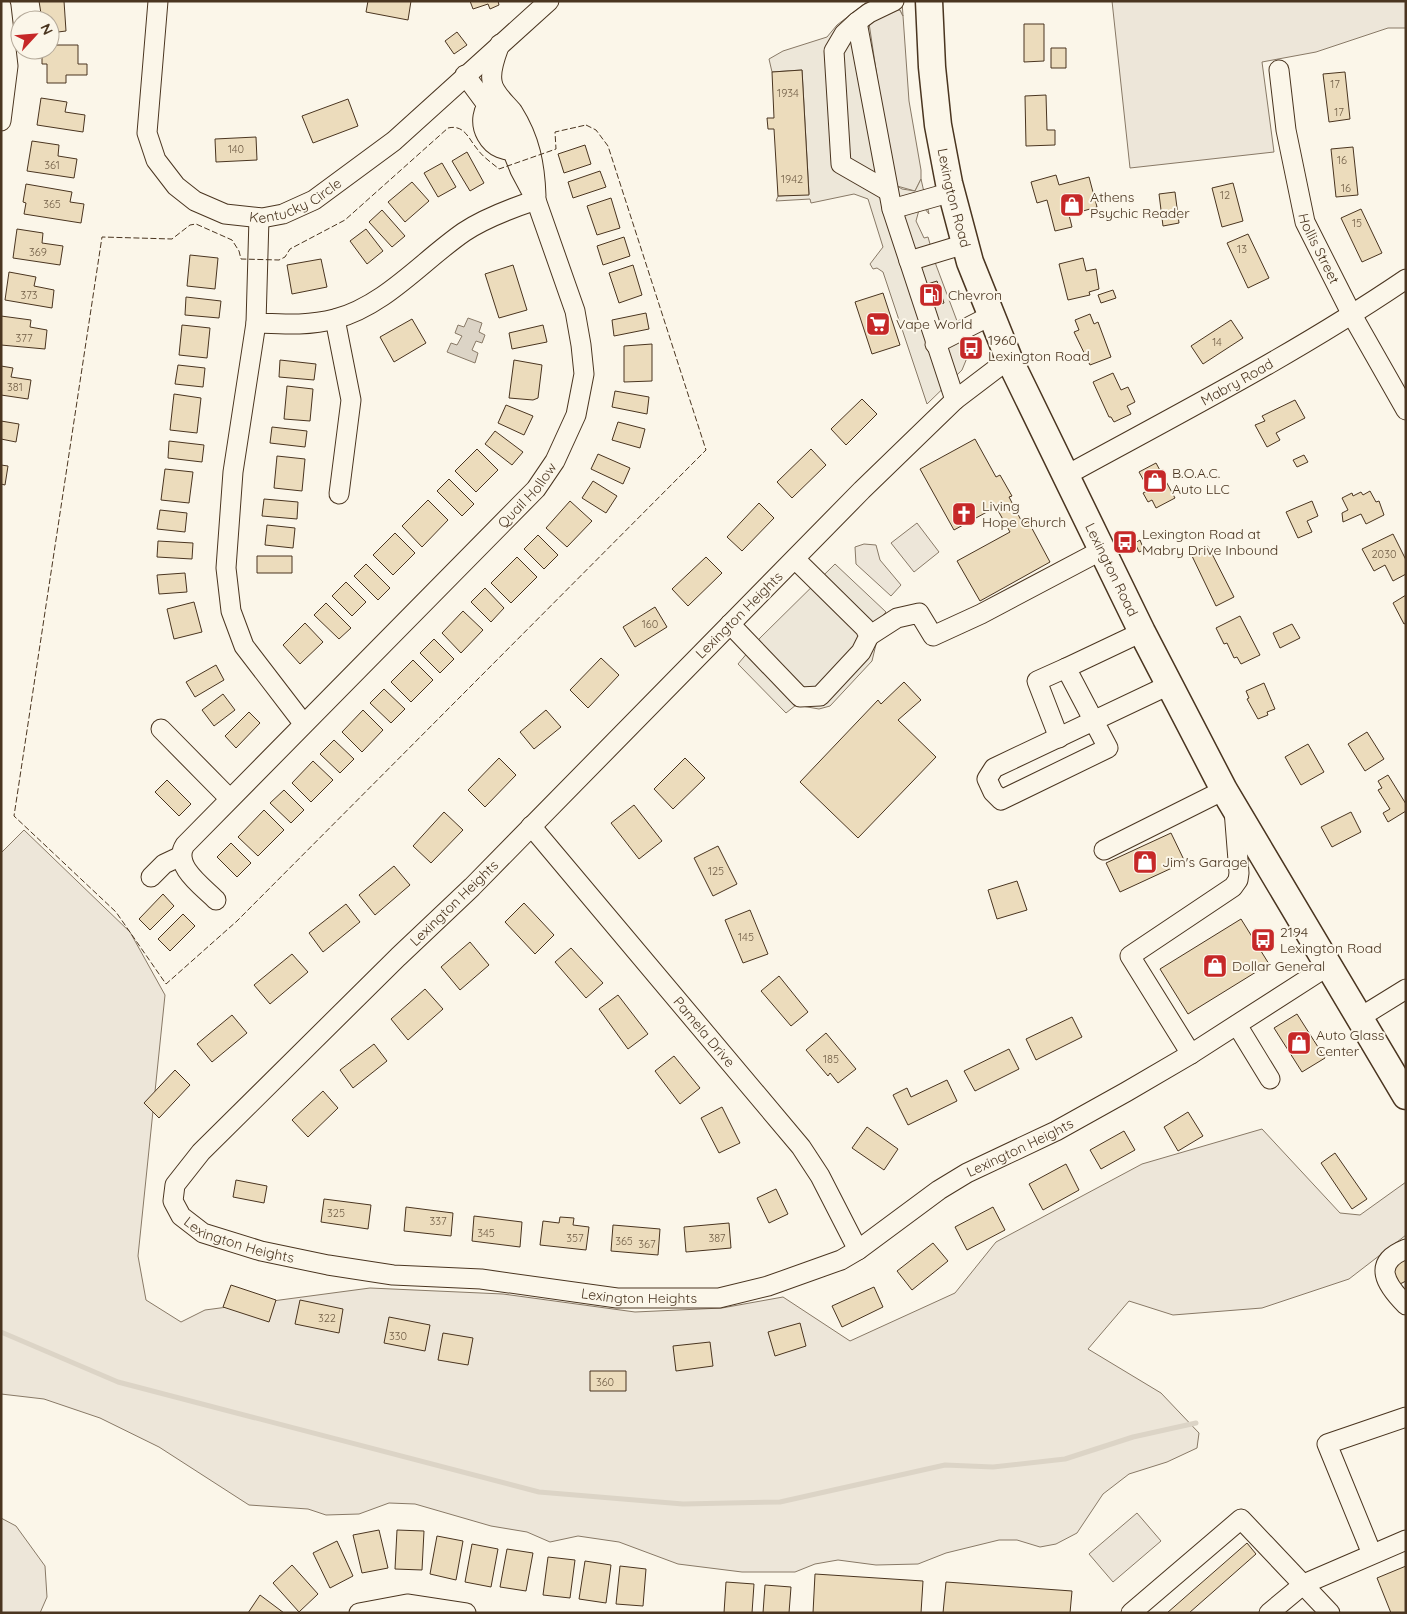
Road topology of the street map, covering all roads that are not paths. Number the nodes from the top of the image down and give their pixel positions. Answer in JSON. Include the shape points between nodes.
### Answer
{"nodes":[{"id":1,"x":158,"y":1,"type":"edge"},
{"id":2,"x":549,"y":1,"type":"edge"},
{"id":3,"x":894,"y":1,"type":"edge"},
{"id":4,"x":929,"y":1,"type":"edge"},
{"id":5,"x":1,"y":6,"type":"edge"},
{"id":6,"x":857,"y":22,"type":"junction"},
{"id":7,"x":500,"y":43,"type":"junction"},
{"id":8,"x":1279,"y":70,"type":"dead end"},
{"id":9,"x":465,"y":75,"type":"junction"},
{"id":10,"x":493,"y":100,"type":"junction"},
{"id":11,"x":1,"y":121,"type":"edge"},
{"id":12,"x":521,"y":148,"type":"junction"},
{"id":13,"x":952,"y":192,"type":"junction"},
{"id":14,"x":536,"y":200,"type":"junction"},
{"id":15,"x":890,"y":200,"type":"junction"},
{"id":16,"x":259,"y":218,"type":"junction"},
{"id":17,"x":965,"y":244,"type":"junction"},
{"id":18,"x":909,"y":261,"type":"junction"},
{"id":19,"x":1406,"y":279,"type":"edge"},
{"id":20,"x":990,"y":316,"type":"junction"},
{"id":21,"x":1352,"y":316,"type":"junction"},
{"id":22,"x":335,"y":319,"type":"junction"},
{"id":23,"x":256,"y":323,"type":"junction"},
{"id":24,"x":935,"y":344,"type":"junction"},
{"id":25,"x":1009,"y":359,"type":"junction"},
{"id":26,"x":955,"y":400,"type":"junction"},
{"id":27,"x":1406,"y":410,"type":"edge"},
{"id":28,"x":1064,"y":476,"type":"junction"},
{"id":29,"x":339,"y":494,"type":"dead end"},
{"id":30,"x":1102,"y":550,"type":"junction"},
{"id":31,"x":795,"y":559,"type":"junction"},
{"id":32,"x":730,"y":624,"type":"junction"},
{"id":33,"x":1142,"y":632,"type":"junction"},
{"id":34,"x":869,"y":636,"type":"junction"},
{"id":35,"x":1066,"y":668,"type":"junction"},
{"id":36,"x":1170,"y":685,"type":"junction"},
{"id":37,"x":1094,"y":721,"type":"junction"},
{"id":38,"x":303,"y":723,"type":"junction"},
{"id":39,"x":161,"y":729,"type":"dead end"},
{"id":40,"x":1059,"y":738,"type":"junction"},
{"id":41,"x":229,"y":798,"type":"junction"},
{"id":42,"x":1229,"y":798,"type":"junction"},
{"id":43,"x":531,"y":826,"type":"junction"},
{"id":44,"x":1104,"y":850,"type":"dead end"},
{"id":45,"x":181,"y":856,"type":"junction"},
{"id":46,"x":151,"y":877,"type":"dead end"},
{"id":47,"x":216,"y":900,"type":"dead end"},
{"id":48,"x":1328,"y":966,"type":"junction"},
{"id":49,"x":1406,"y":989,"type":"edge"},
{"id":50,"x":1359,"y":1018,"type":"junction"},
{"id":51,"x":1237,"y":1025,"type":"junction"},
{"id":52,"x":1191,"y":1054,"type":"junction"},
{"id":53,"x":1270,"y":1078,"type":"dead end"},
{"id":54,"x":1404,"y":1089,"type":"edge"},
{"id":55,"x":1406,"y":1249,"type":"edge"},
{"id":56,"x":858,"y":1250,"type":"junction"},
{"id":57,"x":1406,"y":1305,"type":"edge"},
{"id":58,"x":1406,"y":1417,"type":"edge"},
{"id":59,"x":1406,"y":1540,"type":"edge"},
{"id":60,"x":1372,"y":1554,"type":"junction"},
{"id":61,"x":1304,"y":1584,"type":"junction"},
{"id":62,"x":359,"y":1613,"type":"edge"},
{"id":63,"x":466,"y":1613,"type":"edge"},
{"id":64,"x":1131,"y":1613,"type":"edge"},
{"id":65,"x":1269,"y":1613,"type":"edge"},
{"id":66,"x":1330,"y":1613,"type":"edge"}],
"edges":[{"from":1,"to":16,"type":"street","name":"Kentucky Circle","via":[[147,133],[150,146],[165,173],[195,201],[225,214]]},
{"from":2,"to":7,"type":"street","name":"Kentucky Circle"},
{"from":3,"to":6,"type":"street"},
{"from":4,"to":13,"type":"highway","name":"Lexington Road","via":[[938,125]]},
{"from":5,"to":11,"type":"street","via":[[8,66]]},
{"from":6,"to":15,"type":"street"},
{"from":6,"to":15,"type":"street","via":[[844,34],[834,52],[840,164]]},
{"from":7,"to":9,"type":"street","name":"Kentucky Circle"},
{"from":7,"to":10,"type":"street","name":"Quail Hollow","via":[[491,80]]},
{"from":8,"to":21,"type":"street","name":"Hollis Street","via":[[1286,130],[1302,212]]},
{"from":9,"to":10,"type":"street","name":"Quail Hollow"},
{"from":9,"to":16,"type":"street","name":"Kentucky Circle","via":[[394,141],[319,196],[283,214]]},
{"from":10,"to":12,"type":"street","name":"Quail Hollow","via":[[512,112]]},
{"from":10,"to":12,"type":"street","via":[[483,114],[484,131],[496,146]]},
{"from":12,"to":14,"type":"street","name":"Quail Hollow","via":[[535,164]]},
{"from":13,"to":15,"type":"street"},
{"from":13,"to":17,"type":"highway","name":"Lexington Road"},
{"from":14,"to":22,"type":"street","via":[[465,231],[386,293],[363,308]]},
{"from":14,"to":38,"type":"street","name":"Quail Hollow","via":[[575,311],[584,374],[576,415],[555,461],[536,489]]},
{"from":15,"to":18,"type":"street"},
{"from":16,"to":23,"type":"street"},
{"from":17,"to":18,"type":"street"},
{"from":17,"to":20,"type":"highway","name":"Lexington Road"},
{"from":18,"to":24,"type":"street"},
{"from":19,"to":21,"type":"street","name":"Mabry Road"},
{"from":20,"to":24,"type":"street"},
{"from":20,"to":25,"type":"highway","name":"Lexington Road"},
{"from":21,"to":27,"type":"street","name":"Hollis Street"},
{"from":21,"to":28,"type":"street","name":"Mabry Road"},
{"from":22,"to":23,"type":"street","via":[[294,325]]},
{"from":22,"to":29,"type":"street","via":[[351,400]]},
{"from":23,"to":38,"type":"street","via":[[233,472],[226,568],[231,611],[244,646]]},
{"from":24,"to":26,"type":"street"},
{"from":25,"to":26,"type":"street","name":"Lexington Heights"},
{"from":25,"to":28,"type":"highway","name":"Lexington Road"},
{"from":26,"to":31,"type":"street","name":"Lexington Heights"},
{"from":28,"to":30,"type":"highway","name":"Lexington Road"},
{"from":30,"to":33,"type":"highway","name":"Lexington Road"},
{"from":30,"to":34,"type":"street","via":[[933,636],[919,613],[896,618]]},
{"from":31,"to":32,"type":"street","name":"Lexington Heights"},
{"from":31,"to":34,"type":"street","via":[[865,628]]},
{"from":32,"to":34,"type":"street","via":[[800,697],[820,696],[861,652]]},
{"from":32,"to":43,"type":"street","name":"Lexington Heights"},
{"from":33,"to":35,"type":"street"},
{"from":33,"to":36,"type":"highway","name":"Lexington Road"},
{"from":35,"to":37,"type":"street"},
{"from":35,"to":40,"type":"street","via":[[1036,681]]},
{"from":36,"to":37,"type":"street"},
{"from":36,"to":42,"type":"highway","name":"Lexington Road"},
{"from":37,"to":40,"type":"street"},
{"from":37,"to":40,"type":"street","via":[[1108,748],[1001,800],[993,792],[987,779],[994,768]]},
{"from":38,"to":41,"type":"street","name":"Quail Hollow"},
{"from":39,"to":41,"type":"street"},
{"from":41,"to":45,"type":"street","name":"Quail Hollow","via":[[185,845]]},
{"from":42,"to":44,"type":"street"},
{"from":42,"to":48,"type":"highway","name":"Lexington Road"},
{"from":42,"to":52,"type":"street","via":[[1238,873],[1234,887],[1130,956]]},
{"from":43,"to":56,"type":"street","name":"Pamela Drive","via":[[801,1147],[820,1176]]},
{"from":43,"to":56,"type":"street","name":"Lexington Heights","via":[[472,888],[201,1152],[175,1185],[173,1200],[181,1216],[203,1233],[328,1265],[393,1275],[481,1279],[617,1298],[719,1298],[768,1286],[841,1260]]},
{"from":45,"to":46,"type":"street","via":[[164,864]]},
{"from":45,"to":47,"type":"street","via":[[187,869]]},
{"from":48,"to":50,"type":"highway","name":"Lexington Road"},
{"from":48,"to":51,"type":"street","name":"Lexington Heights"},
{"from":49,"to":50,"type":"street"},
{"from":50,"to":54,"type":"highway","name":"Lexington Road"},
{"from":51,"to":52,"type":"street","name":"Lexington Heights"},
{"from":51,"to":53,"type":"street"},
{"from":52,"to":56,"type":"street","name":"Lexington Heights","via":[[1056,1131],[967,1173]]},
{"from":55,"to":57,"type":"street","via":[[1388,1260],[1384,1269],[1388,1284]]},
{"from":58,"to":60,"type":"street","via":[[1327,1444]]},
{"from":59,"to":60,"type":"street"},
{"from":60,"to":61,"type":"street"},
{"from":61,"to":64,"type":"street","via":[[1241,1519]]},
{"from":61,"to":65,"type":"street"},
{"from":61,"to":66,"type":"street"},
{"from":62,"to":63,"type":"street","via":[[407,1604]]}]}
